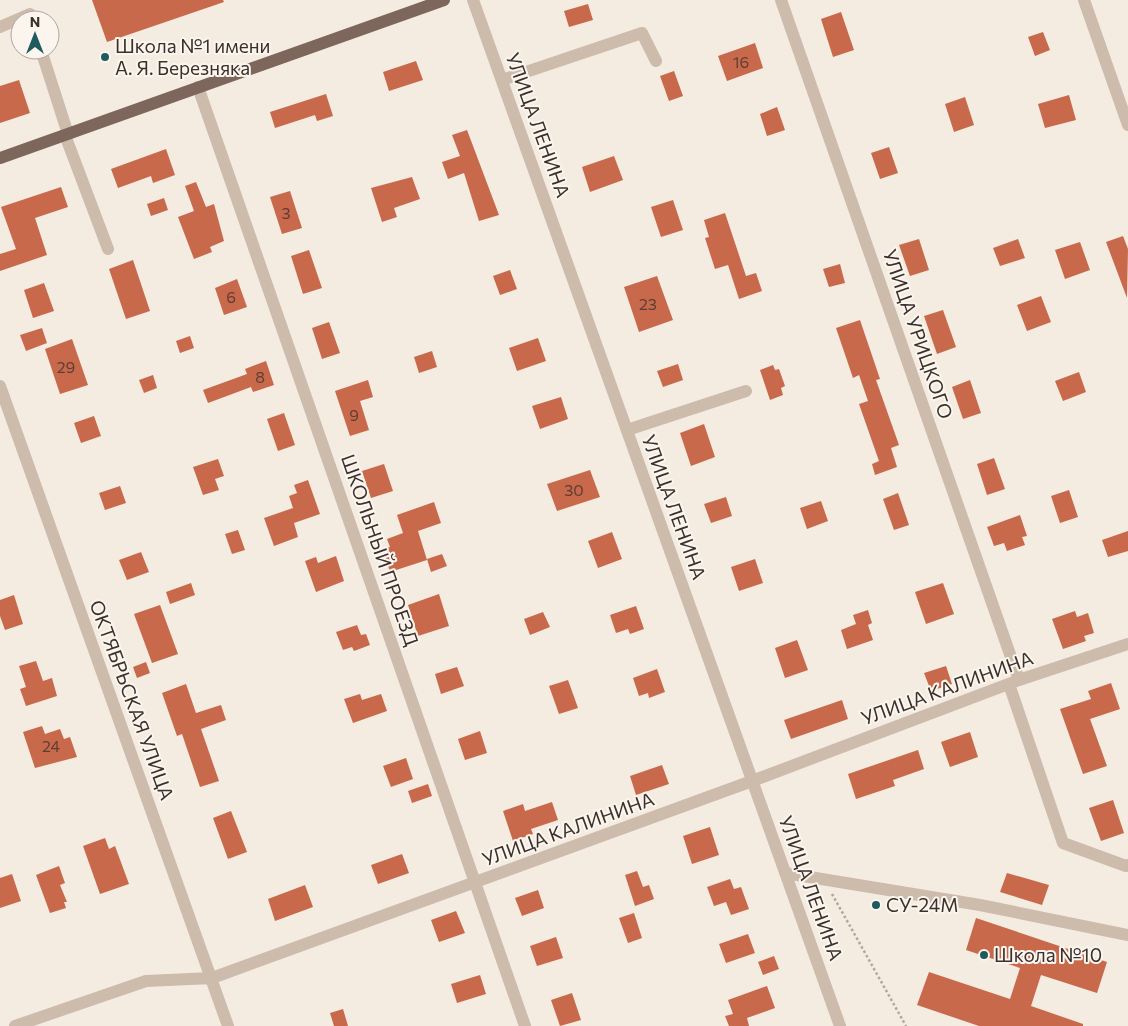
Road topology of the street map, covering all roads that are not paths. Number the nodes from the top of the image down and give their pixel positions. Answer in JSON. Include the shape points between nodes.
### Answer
{"nodes":[{"id":1,"x":444,"y":0,"type":"edge"},
{"id":2,"x":474,"y":0,"type":"edge"},
{"id":3,"x":781,"y":0,"type":"edge"},
{"id":4,"x":1084,"y":0,"type":"edge"},
{"id":5,"x":45,"y":60,"type":"edge"},
{"id":6,"x":656,"y":61,"type":"dead end"},
{"id":7,"x":502,"y":80,"type":"junction"},
{"id":8,"x":198,"y":88,"type":"junction"},
{"id":9,"x":1128,"y":125,"type":"edge"},
{"id":10,"x":66,"y":134,"type":"junction"},
{"id":11,"x":0,"y":158,"type":"edge"},
{"id":12,"x":108,"y":249,"type":"dead end"},
{"id":13,"x":0,"y":386,"type":"edge"},
{"id":14,"x":746,"y":391,"type":"dead end"},
{"id":15,"x":627,"y":430,"type":"junction"},
{"id":16,"x":1128,"y":644,"type":"edge"},
{"id":17,"x":1014,"y":682,"type":"junction"},
{"id":18,"x":752,"y":781,"type":"junction"},
{"id":19,"x":1128,"y":865,"type":"edge"},
{"id":20,"x":785,"y":873,"type":"junction"},
{"id":21,"x":475,"y":882,"type":"junction"},
{"id":22,"x":1128,"y":935,"type":"edge"},
{"id":23,"x":212,"y":978,"type":"junction"},
{"id":24,"x":15,"y":1026,"type":"edge"},
{"id":25,"x":228,"y":1026,"type":"edge"},
{"id":26,"x":525,"y":1026,"type":"edge"},
{"id":27,"x":840,"y":1026,"type":"edge"}],
"edges":[{"from":1,"to":8,"type":"main road"},
{"from":2,"to":7,"type":"street","name":"УЛИЦА ЛЕНИНА"},
{"from":3,"to":17,"type":"street","name":"УЛИЦА УРИЦКОГО"},
{"from":4,"to":9,"type":"street"},
{"from":5,"to":10,"type":"street"},
{"from":6,"to":7,"type":"street","via":[[642,33]]},
{"from":7,"to":15,"type":"street","name":"УЛИЦА ЛЕНИНА"},
{"from":8,"to":10,"type":"main road"},
{"from":8,"to":21,"type":"street","name":"ШКОЛЬНЫЙ ПРОЕЗД"},
{"from":10,"to":11,"type":"main road"},
{"from":10,"to":12,"type":"street"},
{"from":13,"to":23,"type":"street","name":"ОКТЯБРЬСКАЯ УЛИЦА"},
{"from":14,"to":15,"type":"street"},
{"from":15,"to":18,"type":"street","name":"УЛИЦА ЛЕНИНА"},
{"from":16,"to":17,"type":"street","name":"УЛИЦА КАЛИНИНА"},
{"from":17,"to":18,"type":"street","name":"УЛИЦА КАЛИНИНА"},
{"from":17,"to":19,"type":"street","name":"УЛИЦА УРИЦКОГО","via":[[1063,843]]},
{"from":18,"to":20,"type":"street","name":"УЛИЦА ЛЕНИНА"},
{"from":18,"to":21,"type":"street","name":"УЛИЦА КАЛИНИНА"},
{"from":20,"to":22,"type":"street","via":[[980,905]]},
{"from":20,"to":27,"type":"street","name":"УЛИЦА ЛЕНИНА"},
{"from":21,"to":23,"type":"street","name":"УЛИЦА КАЛИНИНА"},
{"from":21,"to":26,"type":"street","name":"ШКОЛЬНЫЙ ПРОЕЗД"},
{"from":23,"to":24,"type":"street","name":"УЛИЦА КАЛИНИНА","via":[[146,980]]},
{"from":23,"to":25,"type":"street","name":"ОКТЯБРЬСКАЯ УЛИЦА"}]}
